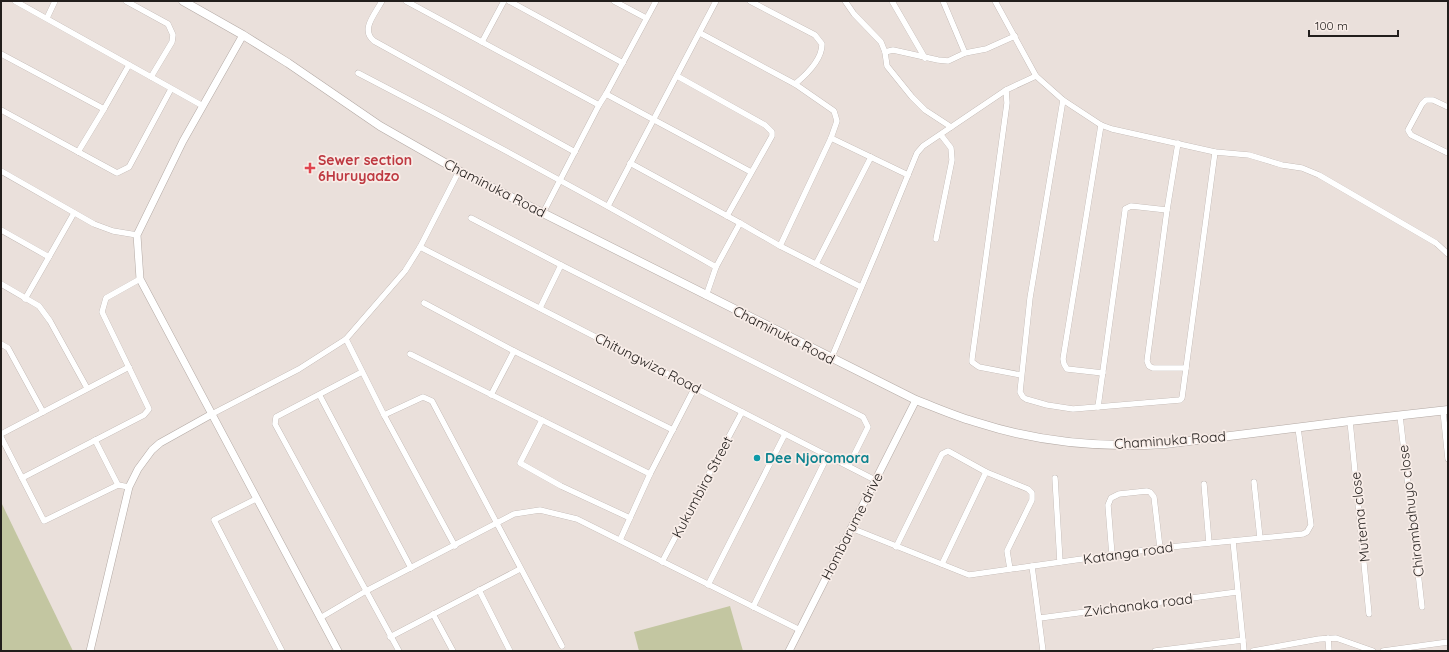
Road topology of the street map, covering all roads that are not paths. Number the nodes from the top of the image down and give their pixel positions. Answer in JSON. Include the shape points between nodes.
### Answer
{"nodes":[{"id":1,"x":15,"y":1,"type":"edge"},
{"id":2,"x":55,"y":1,"type":"edge"},
{"id":3,"x":126,"y":1,"type":"edge"},
{"id":4,"x":183,"y":1,"type":"edge"},
{"id":5,"x":382,"y":1,"type":"edge"},
{"id":6,"x":406,"y":1,"type":"edge"},
{"id":7,"x":504,"y":1,"type":"edge"},
{"id":8,"x":509,"y":1,"type":"edge"},
{"id":9,"x":614,"y":1,"type":"edge"},
{"id":10,"x":656,"y":1,"type":"edge"},
{"id":11,"x":716,"y":1,"type":"edge"},
{"id":12,"x":750,"y":1,"type":"edge"},
{"id":13,"x":845,"y":1,"type":"edge"},
{"id":14,"x":892,"y":1,"type":"edge"},
{"id":15,"x":943,"y":1,"type":"edge"},
{"id":16,"x":995,"y":1,"type":"edge"},
{"id":17,"x":47,"y":18,"type":"junction"},
{"id":18,"x":646,"y":18,"type":"junction"},
{"id":19,"x":700,"y":33,"type":"junction"},
{"id":20,"x":243,"y":35,"type":"junction"},
{"id":21,"x":1015,"y":36,"type":"junction"},
{"id":22,"x":482,"y":42,"type":"junction"},
{"id":23,"x":885,"y":52,"type":"junction"},
{"id":24,"x":965,"y":53,"type":"junction"},
{"id":25,"x":1,"y":54,"type":"edge"},
{"id":26,"x":925,"y":58,"type":"junction"},
{"id":27,"x":623,"y":63,"type":"junction"},
{"id":28,"x":129,"y":65,"type":"junction"},
{"id":29,"x":358,"y":73,"type":"dead end"},
{"id":30,"x":678,"y":76,"type":"junction"},
{"id":31,"x":1036,"y":76,"type":"junction"},
{"id":32,"x":151,"y":77,"type":"junction"},
{"id":33,"x":795,"y":84,"type":"junction"},
{"id":34,"x":171,"y":89,"type":"junction"},
{"id":35,"x":1006,"y":90,"type":"junction"},
{"id":36,"x":606,"y":94,"type":"junction"},
{"id":37,"x":1063,"y":100,"type":"junction"},
{"id":38,"x":599,"y":105,"type":"junction"},
{"id":39,"x":203,"y":106,"type":"junction"},
{"id":40,"x":1448,"y":107,"type":"edge"},
{"id":41,"x":104,"y":109,"type":"junction"},
{"id":42,"x":1,"y":110,"type":"edge"},
{"id":43,"x":653,"y":119,"type":"junction"},
{"id":44,"x":1101,"y":125,"type":"junction"},
{"id":45,"x":951,"y":127,"type":"junction"},
{"id":46,"x":941,"y":134,"type":"junction"},
{"id":47,"x":831,"y":138,"type":"junction"},
{"id":48,"x":1178,"y":143,"type":"junction"},
{"id":49,"x":78,"y":152,"type":"junction"},
{"id":50,"x":574,"y":152,"type":"junction"},
{"id":51,"x":1215,"y":152,"type":"junction"},
{"id":52,"x":1448,"y":153,"type":"edge"},
{"id":53,"x":871,"y":157,"type":"junction"},
{"id":54,"x":630,"y":163,"type":"junction"},
{"id":55,"x":1,"y":171,"type":"edge"},
{"id":56,"x":459,"y":171,"type":"junction"},
{"id":57,"x":751,"y":172,"type":"junction"},
{"id":58,"x":908,"y":175,"type":"junction"},
{"id":59,"x":560,"y":181,"type":"junction"},
{"id":60,"x":608,"y":206,"type":"junction"},
{"id":61,"x":1167,"y":210,"type":"junction"},
{"id":62,"x":74,"y":213,"type":"junction"},
{"id":63,"x":543,"y":213,"type":"junction"},
{"id":64,"x":727,"y":216,"type":"junction"},
{"id":65,"x":471,"y":218,"type":"dead end"},
{"id":66,"x":740,"y":223,"type":"junction"},
{"id":67,"x":1,"y":230,"type":"edge"},
{"id":68,"x":137,"y":235,"type":"junction"},
{"id":69,"x":936,"y":239,"type":"dead end"},
{"id":70,"x":780,"y":246,"type":"junction"},
{"id":71,"x":420,"y":247,"type":"junction"},
{"id":72,"x":1448,"y":254,"type":"edge"},
{"id":73,"x":49,"y":256,"type":"junction"},
{"id":74,"x":816,"y":264,"type":"junction"},
{"id":75,"x":561,"y":265,"type":"junction"},
{"id":76,"x":716,"y":267,"type":"junction"},
{"id":77,"x":140,"y":279,"type":"junction"},
{"id":78,"x":1,"y":284,"type":"edge"},
{"id":79,"x":861,"y":286,"type":"junction"},
{"id":80,"x":706,"y":296,"type":"junction"},
{"id":81,"x":25,"y":299,"type":"junction"},
{"id":82,"x":424,"y":302,"type":"dead end"},
{"id":83,"x":540,"y":308,"type":"junction"},
{"id":84,"x":346,"y":339,"type":"junction"},
{"id":85,"x":1,"y":344,"type":"edge"},
{"id":86,"x":514,"y":351,"type":"junction"},
{"id":87,"x":410,"y":354,"type":"dead end"},
{"id":88,"x":831,"y":359,"type":"junction"},
{"id":89,"x":129,"y":367,"type":"junction"},
{"id":90,"x":1186,"y":368,"type":"junction"},
{"id":91,"x":362,"y":372,"type":"junction"},
{"id":92,"x":1103,"y":373,"type":"junction"},
{"id":93,"x":1021,"y":375,"type":"junction"},
{"id":94,"x":695,"y":387,"type":"junction"},
{"id":95,"x":87,"y":388,"type":"junction"},
{"id":96,"x":491,"y":395,"type":"junction"},
{"id":97,"x":320,"y":396,"type":"junction"},
{"id":98,"x":916,"y":400,"type":"junction"},
{"id":99,"x":1098,"y":407,"type":"junction"},
{"id":100,"x":1445,"y":411,"type":"edge"},
{"id":101,"x":43,"y":412,"type":"junction"},
{"id":102,"x":742,"y":412,"type":"junction"},
{"id":103,"x":212,"y":414,"type":"junction"},
{"id":104,"x":384,"y":415,"type":"junction"},
{"id":105,"x":1400,"y":416,"type":"junction"},
{"id":106,"x":542,"y":420,"type":"junction"},
{"id":107,"x":1350,"y":421,"type":"junction"},
{"id":108,"x":1298,"y":428,"type":"junction"},
{"id":109,"x":673,"y":430,"type":"junction"},
{"id":110,"x":785,"y":434,"type":"junction"},
{"id":111,"x":1,"y":438,"type":"edge"},
{"id":112,"x":95,"y":440,"type":"junction"},
{"id":113,"x":828,"y":455,"type":"junction"},
{"id":114,"x":1448,"y":459,"type":"edge"},
{"id":115,"x":849,"y":465,"type":"junction"},
{"id":116,"x":986,"y":472,"type":"junction"},
{"id":117,"x":650,"y":474,"type":"junction"},
{"id":118,"x":22,"y":478,"type":"junction"},
{"id":119,"x":1055,"y":478,"type":"dead end"},
{"id":120,"x":875,"y":480,"type":"junction"},
{"id":121,"x":1254,"y":482,"type":"dead end"},
{"id":122,"x":1204,"y":484,"type":"dead end"},
{"id":123,"x":118,"y":485,"type":"junction"},
{"id":124,"x":129,"y":488,"type":"junction"},
{"id":125,"x":256,"y":499,"type":"junction"},
{"id":126,"x":630,"y":518,"type":"junction"},
{"id":127,"x":496,"y":523,"type":"junction"},
{"id":128,"x":851,"y":528,"type":"junction"},
{"id":129,"x":1260,"y":538,"type":"junction"},
{"id":130,"x":620,"y":540,"type":"junction"},
{"id":131,"x":1232,"y":541,"type":"junction"},
{"id":132,"x":1209,"y":543,"type":"junction"},
{"id":133,"x":455,"y":546,"type":"junction"},
{"id":134,"x":896,"y":546,"type":"junction"},
{"id":135,"x":1160,"y":548,"type":"junction"},
{"id":136,"x":1112,"y":555,"type":"junction"},
{"id":137,"x":662,"y":562,"type":"junction"},
{"id":138,"x":1060,"y":562,"type":"junction"},
{"id":139,"x":942,"y":564,"type":"junction"},
{"id":140,"x":1032,"y":566,"type":"junction"},
{"id":141,"x":410,"y":568,"type":"junction"},
{"id":142,"x":520,"y":569,"type":"junction"},
{"id":143,"x":1010,"y":569,"type":"junction"},
{"id":144,"x":708,"y":585,"type":"junction"},
{"id":145,"x":479,"y":590,"type":"junction"},
{"id":146,"x":366,"y":592,"type":"junction"},
{"id":147,"x":1237,"y":592,"type":"junction"},
{"id":148,"x":753,"y":607,"type":"junction"},
{"id":149,"x":1422,"y":607,"type":"dead end"},
{"id":150,"x":434,"y":614,"type":"junction"},
{"id":151,"x":1369,"y":614,"type":"dead end"},
{"id":152,"x":320,"y":618,"type":"junction"},
{"id":153,"x":1040,"y":618,"type":"junction"},
{"id":154,"x":800,"y":630,"type":"junction"},
{"id":155,"x":390,"y":637,"type":"junction"},
{"id":156,"x":1328,"y":638,"type":"junction"},
{"id":157,"x":1243,"y":640,"type":"junction"},
{"id":158,"x":1448,"y":642,"type":"edge"},
{"id":159,"x":562,"y":646,"type":"dead end"},
{"id":160,"x":1415,"y":649,"type":"edge"},
{"id":161,"x":90,"y":651,"type":"edge"},
{"id":162,"x":282,"y":651,"type":"edge"},
{"id":163,"x":338,"y":651,"type":"edge"},
{"id":164,"x":399,"y":651,"type":"edge"},
{"id":165,"x":453,"y":651,"type":"edge"},
{"id":166,"x":510,"y":651,"type":"edge"},
{"id":167,"x":789,"y":651,"type":"edge"},
{"id":168,"x":1043,"y":651,"type":"edge"},
{"id":169,"x":1154,"y":651,"type":"edge"},
{"id":170,"x":1244,"y":651,"type":"edge"},
{"id":171,"x":1253,"y":651,"type":"edge"},
{"id":172,"x":1329,"y":651,"type":"edge"},
{"id":173,"x":1373,"y":651,"type":"edge"},
{"id":174,"x":1383,"y":651,"type":"edge"}],
"edges":[{"from":1,"to":17,"type":"street"},
{"from":2,"to":17,"type":"street"},
{"from":3,"to":32,"type":"street","via":[[168,24],[173,35],[172,42]]},
{"from":4,"to":20,"type":"main road","name":"Chaminuka Road"},
{"from":5,"to":50,"type":"street","via":[[368,26],[370,37],[374,41]]},
{"from":6,"to":22,"type":"street"},
{"from":7,"to":22,"type":"street"},
{"from":8,"to":27,"type":"street"},
{"from":9,"to":18,"type":"street"},
{"from":10,"to":18,"type":"street"},
{"from":11,"to":19,"type":"street"},
{"from":12,"to":33,"type":"street","via":[[815,35],[822,44],[822,49],[809,71]]},
{"from":13,"to":23,"type":"street","via":[[881,42]]},
{"from":14,"to":26,"type":"street"},
{"from":15,"to":24,"type":"street"},
{"from":16,"to":21,"type":"street"},
{"from":17,"to":28,"type":"street"},
{"from":18,"to":27,"type":"street"},
{"from":19,"to":30,"type":"street"},
{"from":19,"to":33,"type":"street"},
{"from":20,"to":39,"type":"street"},
{"from":20,"to":56,"type":"main road","name":"Chaminuka Road","via":[[387,130]]},
{"from":21,"to":24,"type":"street","via":[[986,49]]},
{"from":21,"to":31,"type":"street"},
{"from":22,"to":38,"type":"street"},
{"from":23,"to":26,"type":"street","via":[[893,50]]},
{"from":23,"to":45,"type":"street","via":[[887,66],[912,97],[925,110]]},
{"from":24,"to":26,"type":"street","via":[[948,61]]},
{"from":25,"to":41,"type":"street"},
{"from":27,"to":36,"type":"street"},
{"from":28,"to":32,"type":"street"},
{"from":28,"to":41,"type":"street"},
{"from":29,"to":59,"type":"street"},
{"from":30,"to":43,"type":"street"},
{"from":30,"to":57,"type":"street","via":[[769,128],[772,136]]},
{"from":31,"to":35,"type":"street"},
{"from":31,"to":37,"type":"street"},
{"from":32,"to":34,"type":"street"},
{"from":33,"to":47,"type":"street","via":[[834,111],[837,121]]},
{"from":34,"to":39,"type":"street"},
{"from":34,"to":49,"type":"street","via":[[129,167],[117,173]]},
{"from":35,"to":45,"type":"street"},
{"from":35,"to":93,"type":"street","via":[[1007,103],[972,362],[979,367]]},
{"from":36,"to":38,"type":"street"},
{"from":36,"to":43,"type":"street"},
{"from":37,"to":44,"type":"street"},
{"from":37,"to":93,"type":"street"},
{"from":38,"to":50,"type":"street"},
{"from":39,"to":68,"type":"street"},
{"from":40,"to":52,"type":"street","via":[[1433,100],[1426,100],[1408,130],[1412,135]]},
{"from":41,"to":49,"type":"street"},
{"from":42,"to":49,"type":"street"},
{"from":43,"to":54,"type":"street"},
{"from":43,"to":57,"type":"street"},
{"from":44,"to":48,"type":"street"},
{"from":44,"to":92,"type":"street","via":[[1063,359],[1067,369]]},
{"from":45,"to":46,"type":"street"},
{"from":46,"to":58,"type":"street","via":[[916,153]]},
{"from":46,"to":69,"type":"street","via":[[951,148],[952,160]]},
{"from":47,"to":53,"type":"street"},
{"from":47,"to":70,"type":"street"},
{"from":48,"to":51,"type":"street"},
{"from":48,"to":61,"type":"street"},
{"from":50,"to":59,"type":"street"},
{"from":51,"to":72,"type":"street","via":[[1249,155],[1302,168],[1319,175],[1436,243]]},
{"from":51,"to":90,"type":"street"},
{"from":53,"to":58,"type":"street"},
{"from":53,"to":74,"type":"street"},
{"from":54,"to":60,"type":"street"},
{"from":54,"to":64,"type":"street"},
{"from":55,"to":62,"type":"street"},
{"from":56,"to":63,"type":"main road","name":"Chaminuka Road"},
{"from":56,"to":71,"type":"street"},
{"from":57,"to":64,"type":"street"},
{"from":58,"to":79,"type":"street"},
{"from":59,"to":60,"type":"street"},
{"from":59,"to":63,"type":"street"},
{"from":60,"to":76,"type":"street"},
{"from":61,"to":90,"type":"street","via":[[1147,361],[1153,368]]},
{"from":61,"to":92,"type":"street","via":[[1131,206],[1125,209]]},
{"from":62,"to":68,"type":"street","via":[[94,224]]},
{"from":62,"to":73,"type":"street"},
{"from":63,"to":80,"type":"main road","name":"Chaminuka Road"},
{"from":64,"to":66,"type":"street"},
{"from":65,"to":75,"type":"street"},
{"from":66,"to":70,"type":"street"},
{"from":66,"to":76,"type":"street"},
{"from":67,"to":73,"type":"street"},
{"from":68,"to":77,"type":"street"},
{"from":70,"to":74,"type":"street"},
{"from":71,"to":83,"type":"street","name":"Chitungwiza Road"},
{"from":71,"to":84,"type":"street","via":[[405,271]]},
{"from":73,"to":81,"type":"street"},
{"from":74,"to":79,"type":"street"},
{"from":75,"to":83,"type":"street"},
{"from":75,"to":115,"type":"street","via":[[863,417],[868,427]]},
{"from":76,"to":80,"type":"street"},
{"from":77,"to":89,"type":"street","via":[[106,298],[102,312]]},
{"from":77,"to":103,"type":"street"},
{"from":78,"to":81,"type":"street"},
{"from":79,"to":88,"type":"street"},
{"from":80,"to":88,"type":"main road","name":"Chaminuka Road"},
{"from":81,"to":95,"type":"street","via":[[39,306],[50,321]]},
{"from":82,"to":86,"type":"street"},
{"from":83,"to":94,"type":"street","name":"Chitungwiza Road"},
{"from":84,"to":91,"type":"street"},
{"from":84,"to":103,"type":"street","via":[[299,369]]},
{"from":85,"to":101,"type":"street","via":[[8,348]]},
{"from":86,"to":96,"type":"street"},
{"from":86,"to":109,"type":"street"},
{"from":87,"to":96,"type":"street"},
{"from":88,"to":98,"type":"main road","name":"Chaminuka Road"},
{"from":89,"to":95,"type":"street"},
{"from":89,"to":112,"type":"street","via":[[149,409],[144,415]]},
{"from":90,"to":99,"type":"street","via":[[1180,400]]},
{"from":91,"to":97,"type":"street"},
{"from":91,"to":104,"type":"street"},
{"from":92,"to":99,"type":"street"},
{"from":93,"to":99,"type":"street","via":[[1020,392],[1026,399],[1063,409]]},
{"from":94,"to":102,"type":"street","name":"Chitungwiza Road"},
{"from":94,"to":109,"type":"street"},
{"from":95,"to":101,"type":"street"},
{"from":96,"to":106,"type":"street"},
{"from":97,"to":141,"type":"street"},
{"from":97,"to":146,"type":"street","via":[[276,418],[275,424]]},
{"from":98,"to":108,"type":"main road","name":"Chaminuka Road","via":[[954,415],[1008,431],[1098,445],[1165,444]]},
{"from":98,"to":120,"type":"street","name":"Hombarume drive"},
{"from":100,"to":105,"type":"main road","name":"Chaminuka Road"},
{"from":100,"to":114,"type":"street"},
{"from":101,"to":111,"type":"street"},
{"from":102,"to":110,"type":"street","name":"Chitungwiza Road"},
{"from":102,"to":137,"type":"street","name":"Kukumbira Street"},
{"from":103,"to":124,"type":"street","via":[[152,450],[138,469]]},
{"from":103,"to":125,"type":"street"},
{"from":104,"to":127,"type":"street","via":[[424,397],[432,401]]},
{"from":104,"to":133,"type":"street"},
{"from":105,"to":107,"type":"main road","name":"Chaminuka Road"},
{"from":105,"to":149,"type":"street","name":"Chirambahuyo close"},
{"from":106,"to":117,"type":"street"},
{"from":106,"to":126,"type":"street","via":[[520,463],[561,486]]},
{"from":107,"to":108,"type":"main road","name":"Chaminuka Road"},
{"from":107,"to":151,"type":"street","name":"Mutema close"},
{"from":108,"to":129,"type":"street","name":"Katanga road","via":[[1311,525],[1303,534]]},
{"from":109,"to":117,"type":"street"},
{"from":110,"to":113,"type":"street","name":"Chitungwiza Road"},
{"from":110,"to":144,"type":"street"},
{"from":111,"to":118,"type":"street"},
{"from":112,"to":118,"type":"street"},
{"from":112,"to":123,"type":"street"},
{"from":113,"to":115,"type":"street","name":"Chitungwiza Road"},
{"from":113,"to":148,"type":"street"},
{"from":115,"to":120,"type":"street","name":"Chitungwiza Road"},
{"from":116,"to":134,"type":"street","via":[[951,452],[942,454]]},
{"from":116,"to":139,"type":"street"},
{"from":116,"to":143,"type":"street","via":[[1032,493],[1032,500],[1007,551]]},
{"from":117,"to":126,"type":"street"},
{"from":118,"to":123,"type":"street","via":[[44,521]]},
{"from":119,"to":138,"type":"street"},
{"from":120,"to":128,"type":"street","name":"Hombarume drive"},
{"from":121,"to":129,"type":"street"},
{"from":122,"to":132,"type":"street"},
{"from":123,"to":124,"type":"street"},
{"from":124,"to":161,"type":"street"},
{"from":125,"to":152,"type":"street"},
{"from":125,"to":162,"type":"street","via":[[214,520]]},
{"from":126,"to":130,"type":"street"},
{"from":127,"to":130,"type":"street","via":[[514,514],[540,510],[577,519]]},
{"from":127,"to":133,"type":"street"},
{"from":127,"to":142,"type":"street"},
{"from":128,"to":134,"type":"street","name":"Katanga road"},
{"from":128,"to":154,"type":"street","name":"Hombarume drive"},
{"from":129,"to":131,"type":"street","name":"Katanga road"},
{"from":130,"to":137,"type":"street"},
{"from":131,"to":132,"type":"street","name":"Katanga road"},
{"from":131,"to":147,"type":"street"},
{"from":132,"to":135,"type":"street","name":"Katanga road"},
{"from":133,"to":141,"type":"street"},
{"from":134,"to":139,"type":"street","name":"Katanga road"},
{"from":135,"to":136,"type":"street","name":"Katanga road"},
{"from":135,"to":136,"type":"street","via":[[1152,494],[1147,491],[1119,494],[1111,498],[1108,505]]},
{"from":136,"to":138,"type":"street","name":"Katanga road"},
{"from":137,"to":144,"type":"street"},
{"from":138,"to":140,"type":"street","name":"Katanga road"},
{"from":139,"to":143,"type":"street","name":"Katanga road","via":[[969,575]]},
{"from":140,"to":143,"type":"street","name":"Katanga road"},
{"from":140,"to":153,"type":"street"},
{"from":141,"to":146,"type":"street"},
{"from":142,"to":145,"type":"street"},
{"from":142,"to":159,"type":"street"},
{"from":144,"to":148,"type":"street"},
{"from":145,"to":150,"type":"street"},
{"from":145,"to":166,"type":"street"},
{"from":146,"to":152,"type":"street"},
{"from":146,"to":155,"type":"street"},
{"from":147,"to":153,"type":"street","name":"Zvichanaka road"},
{"from":147,"to":157,"type":"street"},
{"from":148,"to":154,"type":"street"},
{"from":150,"to":155,"type":"street"},
{"from":150,"to":165,"type":"street"},
{"from":152,"to":163,"type":"street"},
{"from":153,"to":168,"type":"street"},
{"from":154,"to":167,"type":"street","name":"Hombarume drive"},
{"from":155,"to":164,"type":"street"},
{"from":156,"to":171,"type":"street"},
{"from":156,"to":172,"type":"street"},
{"from":156,"to":173,"type":"street","via":[[1343,639]]},
{"from":157,"to":169,"type":"street"},
{"from":157,"to":170,"type":"street"},
{"from":158,"to":160,"type":"street"},
{"from":160,"to":174,"type":"street"}]}
